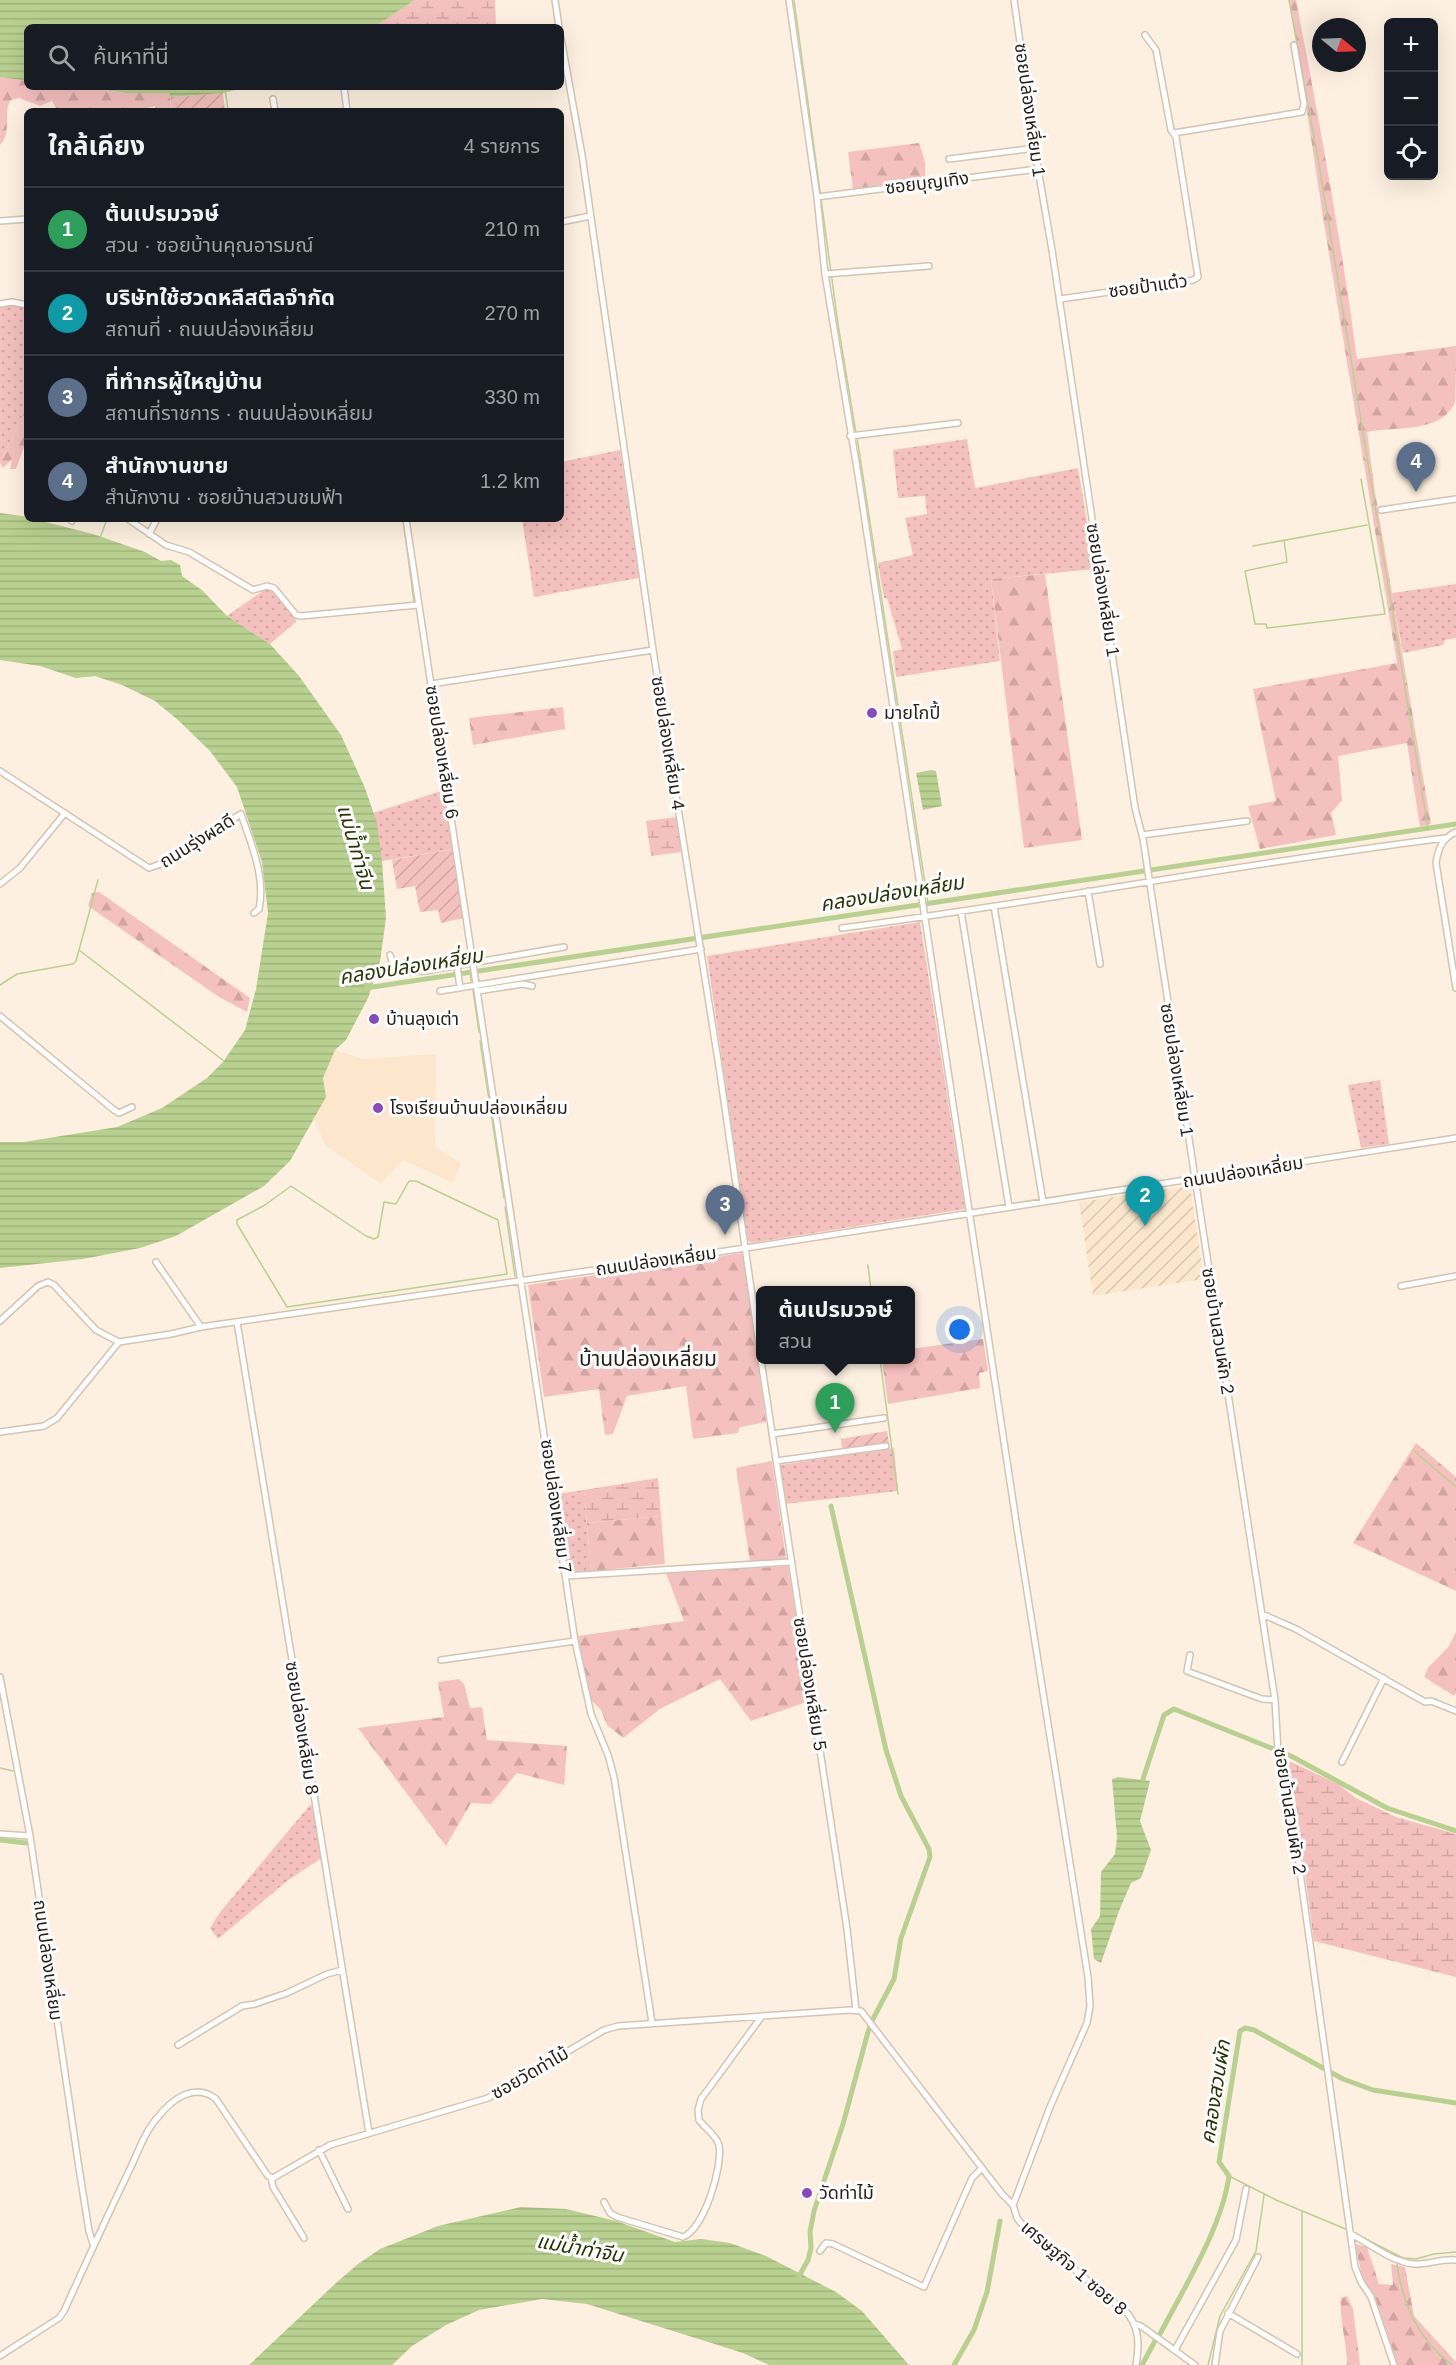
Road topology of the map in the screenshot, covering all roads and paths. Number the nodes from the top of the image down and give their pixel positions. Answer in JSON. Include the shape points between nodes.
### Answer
{"nodes":[{"id":1,"x":555,"y":0,"type":"edge"},
{"id":2,"x":789,"y":0,"type":"edge"},
{"id":3,"x":1014,"y":0,"type":"edge"},
{"id":4,"x":559,"y":24,"type":"edge"},
{"id":5,"x":1145,"y":35,"type":"dead end"},
{"id":6,"x":1294,"y":45,"type":"dead end"},
{"id":7,"x":564,"y":56,"type":"edge"},
{"id":8,"x":344,"y":90,"type":"edge"},
{"id":9,"x":273,"y":99,"type":"dead end"},
{"id":10,"x":274,"y":108,"type":"edge"},
{"id":11,"x":347,"y":108,"type":"edge"},
{"id":12,"x":1174,"y":133,"type":"junction"},
{"id":13,"x":1035,"y":148,"type":"junction"},
{"id":14,"x":949,"y":159,"type":"dead end"},
{"id":15,"x":1038,"y":169,"type":"junction"},
{"id":16,"x":817,"y":197,"type":"junction"},
{"id":17,"x":590,"y":216,"type":"junction"},
{"id":18,"x":24,"y":219,"type":"edge"},
{"id":19,"x":0,"y":221,"type":"edge"},
{"id":20,"x":564,"y":221,"type":"edge"},
{"id":21,"x":929,"y":266,"type":"dead end"},
{"id":22,"x":825,"y":274,"type":"junction"},
{"id":23,"x":1060,"y":299,"type":"junction"},
{"id":24,"x":0,"y":304,"type":"edge"},
{"id":25,"x":24,"y":304,"type":"edge"},
{"id":26,"x":958,"y":423,"type":"dead end"},
{"id":27,"x":855,"y":436,"type":"junction"},
{"id":28,"x":1456,"y":499,"type":"edge"},
{"id":29,"x":1381,"y":510,"type":"dead end"},
{"id":30,"x":132,"y":522,"type":"edge"},
{"id":31,"x":155,"y":522,"type":"edge"},
{"id":32,"x":406,"y":522,"type":"edge"},
{"id":33,"x":149,"y":534,"type":"junction"},
{"id":34,"x":418,"y":605,"type":"junction"},
{"id":35,"x":653,"y":650,"type":"junction"},
{"id":36,"x":431,"y":684,"type":"junction"},
{"id":37,"x":0,"y":771,"type":"edge"},
{"id":38,"x":65,"y":813,"type":"junction"},
{"id":39,"x":1247,"y":821,"type":"dead end"},
{"id":40,"x":1456,"y":832,"type":"edge"},
{"id":41,"x":1142,"y":835,"type":"junction"},
{"id":42,"x":1445,"y":838,"type":"junction"},
{"id":43,"x":1149,"y":882,"type":"junction"},
{"id":44,"x":0,"y":884,"type":"edge"},
{"id":45,"x":1088,"y":891,"type":"junction"},
{"id":46,"x":994,"y":906,"type":"junction"},
{"id":47,"x":961,"y":911,"type":"junction"},
{"id":48,"x":254,"y":913,"type":"dead end"},
{"id":49,"x":923,"y":917,"type":"junction"},
{"id":50,"x":842,"y":928,"type":"dead end"},
{"id":51,"x":564,"y":947,"type":"dead end"},
{"id":52,"x":701,"y":949,"type":"junction"},
{"id":53,"x":390,"y":956,"type":"dead end"},
{"id":54,"x":474,"y":963,"type":"junction"},
{"id":55,"x":1100,"y":964,"type":"dead end"},
{"id":56,"x":457,"y":968,"type":"junction"},
{"id":57,"x":460,"y":984,"type":"junction"},
{"id":58,"x":477,"y":985,"type":"junction"},
{"id":59,"x":532,"y":986,"type":"dead end"},
{"id":60,"x":1456,"y":988,"type":"edge"},
{"id":61,"x":440,"y":991,"type":"dead end"},
{"id":62,"x":0,"y":1016,"type":"edge"},
{"id":63,"x":132,"y":1107,"type":"dead end"},
{"id":64,"x":1456,"y":1138,"type":"edge"},
{"id":65,"x":1194,"y":1180,"type":"junction"},
{"id":66,"x":1043,"y":1202,"type":"junction"},
{"id":67,"x":1009,"y":1207,"type":"junction"},
{"id":68,"x":969,"y":1213,"type":"junction"},
{"id":69,"x":746,"y":1248,"type":"junction"},
{"id":70,"x":156,"y":1262,"type":"dead end"},
{"id":71,"x":1456,"y":1276,"type":"edge"},
{"id":72,"x":520,"y":1281,"type":"junction"},
{"id":73,"x":1401,"y":1286,"type":"dead end"},
{"id":74,"x":0,"y":1321,"type":"edge"},
{"id":75,"x":237,"y":1322,"type":"junction"},
{"id":76,"x":756,"y":1322,"type":"edge"},
{"id":77,"x":201,"y":1327,"type":"junction"},
{"id":78,"x":119,"y":1342,"type":"junction"},
{"id":79,"x":762,"y":1364,"type":"edge"},
{"id":80,"x":884,"y":1418,"type":"dead end"},
{"id":81,"x":0,"y":1432,"type":"edge"},
{"id":82,"x":772,"y":1434,"type":"junction"},
{"id":83,"x":886,"y":1446,"type":"dead end"},
{"id":84,"x":776,"y":1461,"type":"junction"},
{"id":85,"x":790,"y":1562,"type":"junction"},
{"id":86,"x":566,"y":1576,"type":"junction"},
{"id":87,"x":1262,"y":1614,"type":"junction"},
{"id":88,"x":575,"y":1641,"type":"junction"},
{"id":89,"x":1190,"y":1655,"type":"dead end"},
{"id":90,"x":441,"y":1660,"type":"dead end"},
{"id":91,"x":0,"y":1677,"type":"edge"},
{"id":92,"x":1384,"y":1678,"type":"junction"},
{"id":93,"x":1275,"y":1700,"type":"junction"},
{"id":94,"x":1456,"y":1711,"type":"edge"},
{"id":95,"x":1342,"y":1762,"type":"dead end"},
{"id":96,"x":0,"y":1834,"type":"edge"},
{"id":97,"x":30,"y":1836,"type":"junction"},
{"id":98,"x":342,"y":1970,"type":"junction"},
{"id":99,"x":856,"y":2010,"type":"junction"},
{"id":100,"x":762,"y":2016,"type":"junction"},
{"id":101,"x":652,"y":2023,"type":"junction"},
{"id":102,"x":178,"y":2045,"type":"dead end"},
{"id":103,"x":369,"y":2133,"type":"junction"},
{"id":104,"x":319,"y":2150,"type":"junction"},
{"id":105,"x":982,"y":2168,"type":"junction"},
{"id":106,"x":271,"y":2178,"type":"junction"},
{"id":107,"x":1246,"y":2189,"type":"dead end"},
{"id":108,"x":604,"y":2202,"type":"dead end"},
{"id":109,"x":1013,"y":2205,"type":"junction"},
{"id":110,"x":348,"y":2209,"type":"dead end"},
{"id":111,"x":1351,"y":2234,"type":"junction"},
{"id":112,"x":303,"y":2238,"type":"dead end"},
{"id":113,"x":93,"y":2244,"type":"junction"},
{"id":114,"x":820,"y":2252,"type":"dead end"},
{"id":115,"x":1258,"y":2257,"type":"dead end"},
{"id":116,"x":1456,"y":2260,"type":"edge"},
{"id":117,"x":1228,"y":2313,"type":"junction"},
{"id":118,"x":1135,"y":2324,"type":"junction"},
{"id":119,"x":1175,"y":2350,"type":"junction"},
{"id":120,"x":1297,"y":2354,"type":"dead end"},
{"id":121,"x":0,"y":2356,"type":"edge"},
{"id":122,"x":1136,"y":2365,"type":"edge"},
{"id":123,"x":1195,"y":2365,"type":"edge"},
{"id":124,"x":1215,"y":2365,"type":"edge"},
{"id":125,"x":1394,"y":2365,"type":"edge"}],
"edges":[{"from":1,"to":4,"type":"street"},
{"from":2,"to":16,"type":"street"},
{"from":3,"to":13,"type":"street","name":"ซอยปล่องเหลี่ยม 1"},
{"from":5,"to":12,"type":"street","via":[[1156,50]]},
{"from":6,"to":12,"type":"street","via":[[1302,112]]},
{"from":7,"to":17,"type":"street","name":"ซอยปล่องเหลี่ยม 4"},
{"from":8,"to":11,"type":"street"},
{"from":9,"to":10,"type":"street"},
{"from":12,"to":23,"type":"street","name":"ซอยป้าแต๋ว","via":[[1198,277]]},
{"from":13,"to":14,"type":"street"},
{"from":13,"to":15,"type":"street","name":"ซอยปล่องเหลี่ยม 1"},
{"from":15,"to":16,"type":"street","name":"ซอยบุญเทิง"},
{"from":15,"to":23,"type":"street","name":"ซอยปล่องเหลี่ยม 1"},
{"from":16,"to":22,"type":"street"},
{"from":17,"to":20,"type":"street"},
{"from":17,"to":35,"type":"street","name":"ซอยปล่องเหลี่ยม 4"},
{"from":18,"to":19,"type":"street"},
{"from":21,"to":22,"type":"street"},
{"from":22,"to":27,"type":"street"},
{"from":23,"to":41,"type":"street","name":"ซอยปล่องเหลี่ยม 1"},
{"from":24,"to":25,"type":"street"},
{"from":26,"to":27,"type":"street"},
{"from":27,"to":49,"type":"street"},
{"from":28,"to":29,"type":"street"},
{"from":30,"to":33,"type":"street"},
{"from":31,"to":33,"type":"street"},
{"from":32,"to":34,"type":"street","name":"ซอยปล่องเหลี่ยม 6"},
{"from":33,"to":34,"type":"street","via":[[171,548],[189,552],[252,590],[274,588],[292,612],[301,616]]},
{"from":34,"to":36,"type":"street","name":"ซอยปล่องเหลี่ยม 6"},
{"from":35,"to":36,"type":"street"},
{"from":35,"to":52,"type":"street","name":"ซอยปล่องเหลี่ยม 4"},
{"from":36,"to":54,"type":"street","name":"ซอยปล่องเหลี่ยม 6"},
{"from":37,"to":38,"type":"street","name":"ถนนรุ่งผลดี"},
{"from":38,"to":44,"type":"street","via":[[20,868]]},
{"from":38,"to":48,"type":"street","name":"ถนนรุ่งผลดี","via":[[149,868],[241,814],[261,889],[260,905]]},
{"from":39,"to":41,"type":"street"},
{"from":40,"to":42,"type":"street"},
{"from":41,"to":43,"type":"street","name":"ซอยปล่องเหลี่ยม 1"},
{"from":42,"to":43,"type":"street"},
{"from":42,"to":60,"type":"street","via":[[1436,863]]},
{"from":43,"to":45,"type":"street"},
{"from":43,"to":65,"type":"street","name":"ซอยปล่องเหลี่ยม 1"},
{"from":45,"to":46,"type":"street"},
{"from":45,"to":55,"type":"street"},
{"from":46,"to":47,"type":"street"},
{"from":46,"to":66,"type":"street"},
{"from":47,"to":49,"type":"street"},
{"from":47,"to":67,"type":"street"},
{"from":49,"to":50,"type":"street"},
{"from":49,"to":68,"type":"street"},
{"from":51,"to":54,"type":"street"},
{"from":52,"to":58,"type":"street"},
{"from":52,"to":69,"type":"street","name":"ซอยปล่องเหลี่ยม 4"},
{"from":53,"to":56,"type":"street","via":[[399,972]]},
{"from":54,"to":56,"type":"street"},
{"from":54,"to":58,"type":"street","name":"ซอยปล่องเหลี่ยม 6"},
{"from":56,"to":57,"type":"street"},
{"from":57,"to":58,"type":"street"},
{"from":57,"to":61,"type":"street"},
{"from":58,"to":59,"type":"street"},
{"from":58,"to":72,"type":"street","name":"ซอยปล่องเหลี่ยม 7"},
{"from":62,"to":63,"type":"street","via":[[114,1110],[119,1113]]},
{"from":64,"to":65,"type":"street","name":"ถนนปล่องเหลี่ยม"},
{"from":65,"to":66,"type":"street","name":"ถนนปล่องเหลี่ยม"},
{"from":65,"to":87,"type":"street","name":"ซอยบ้านสวนผัก 2"},
{"from":66,"to":67,"type":"street","name":"ถนนปล่องเหลี่ยม"},
{"from":67,"to":68,"type":"street","name":"ถนนปล่องเหลี่ยม"},
{"from":68,"to":69,"type":"street","name":"ถนนปล่องเหลี่ยม"},
{"from":68,"to":109,"type":"street","via":[[1090,2006],[1087,2023]]},
{"from":69,"to":72,"type":"street","name":"ถนนปล่องเหลี่ยม"},
{"from":69,"to":76,"type":"street"},
{"from":70,"to":77,"type":"street"},
{"from":71,"to":73,"type":"street"},
{"from":72,"to":75,"type":"street","name":"ถนนปล่องเหลี่ยม"},
{"from":72,"to":86,"type":"street","name":"ซอยปล่องเหลี่ยม 7"},
{"from":74,"to":78,"type":"street","via":[[38,1286],[48,1282],[96,1330]]},
{"from":75,"to":77,"type":"street","name":"ถนนปล่องเหลี่ยม"},
{"from":75,"to":98,"type":"street","name":"ซอยปล่องเหลี่ยม 8"},
{"from":77,"to":78,"type":"street","name":"ถนนปล่องเหลี่ยม"},
{"from":78,"to":81,"type":"street","via":[[57,1418],[44,1426]]},
{"from":79,"to":82,"type":"street","name":"ซอยปล่องเหลี่ยม 5"},
{"from":80,"to":82,"type":"street"},
{"from":82,"to":84,"type":"street","name":"ซอยปล่องเหลี่ยม 5"},
{"from":83,"to":84,"type":"street"},
{"from":84,"to":85,"type":"street","name":"ซอยปล่องเหลี่ยม 5"},
{"from":85,"to":86,"type":"street"},
{"from":85,"to":99,"type":"street","name":"ซอยปล่องเหลี่ยม 5"},
{"from":86,"to":88,"type":"street","name":"ซอยปล่องเหลี่ยม 7"},
{"from":87,"to":92,"type":"street"},
{"from":87,"to":93,"type":"street","name":"ซอยบ้านสวนผัก 2"},
{"from":88,"to":90,"type":"street"},
{"from":88,"to":101,"type":"street","name":"ซอยปล่องเหลี่ยม 7","via":[[591,1714],[614,1777]]},
{"from":89,"to":93,"type":"street","via":[[1187,1671],[1262,1699]]},
{"from":91,"to":97,"type":"street","name":"ถนนปล่องเหลี่ยม"},
{"from":92,"to":94,"type":"street","via":[[1425,1702]]},
{"from":92,"to":95,"type":"street"},
{"from":93,"to":111,"type":"street","name":"ซอยบ้านสวนผัก 2","via":[[1278,1750],[1288,1786]]},
{"from":96,"to":97,"type":"street"},
{"from":97,"to":113,"type":"street","name":"ถนนปล่องเหลี่ยม"},
{"from":98,"to":102,"type":"street","via":[[301,1988],[242,2006]]},
{"from":98,"to":103,"type":"street","name":"ซอยปล่องเหลี่ยม 8"},
{"from":99,"to":100,"type":"street","name":"ซอยวัดท่าไม้"},
{"from":99,"to":105,"type":"street","via":[[869,2020]]},
{"from":100,"to":101,"type":"street","name":"ซอยวัดท่าไม้"},
{"from":100,"to":108,"type":"street","via":[[700,2104],[699,2120],[718,2143],[719,2157],[708,2202],[693,2231],[683,2236],[626,2221],[610,2213]]},
{"from":101,"to":103,"type":"street","name":"ซอยวัดท่าไม้","via":[[611,2027],[488,2098]]},
{"from":103,"to":104,"type":"street","name":"ซอยวัดท่าไม้"},
{"from":104,"to":106,"type":"street","name":"ซอยวัดท่าไม้"},
{"from":104,"to":110,"type":"street"},
{"from":105,"to":109,"type":"street"},
{"from":105,"to":114,"type":"street","via":[[972,2178],[924,2287],[833,2244],[825,2243]]},
{"from":106,"to":112,"type":"street"},
{"from":106,"to":113,"type":"street","via":[[216,2099],[203,2092],[188,2093],[172,2102],[152,2125]]},
{"from":107,"to":119,"type":"street","via":[[1236,2240]]},
{"from":109,"to":118,"type":"street","name":"เศรษฐกิจ 1 ซอย 8","via":[[1025,2228]]},
{"from":111,"to":116,"type":"street","via":[[1405,2263]]},
{"from":111,"to":125,"type":"street","name":"ซอยบ้านสวนผัก 2","via":[[1357,2273],[1371,2297]]},
{"from":113,"to":121,"type":"street","via":[[59,2318]]},
{"from":115,"to":117,"type":"street"},
{"from":117,"to":120,"type":"street"},
{"from":117,"to":124,"type":"street","via":[[1220,2331]]},
{"from":118,"to":119,"type":"street"},
{"from":118,"to":122,"type":"street","name":"เศรษฐกิจ 1 ซอย 8","via":[[1139,2345]]},
{"from":119,"to":123,"type":"street"}]}
